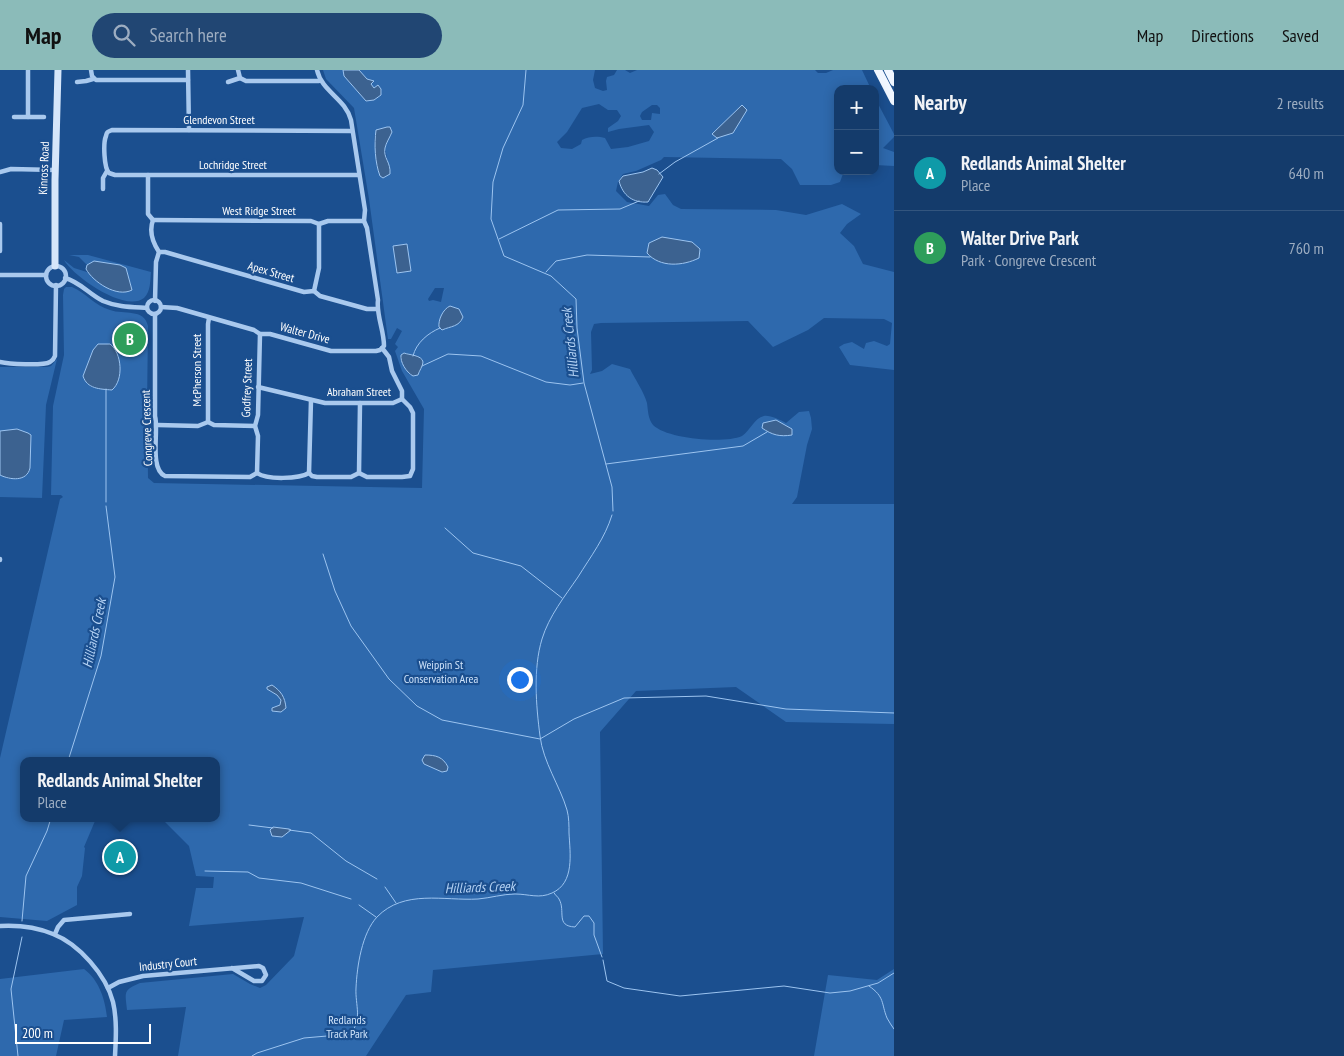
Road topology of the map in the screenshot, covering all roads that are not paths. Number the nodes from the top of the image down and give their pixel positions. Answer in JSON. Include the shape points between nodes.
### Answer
{"nodes":[{"id":1,"x":28,"y":70,"type":"edge"},
{"id":2,"x":58,"y":70,"type":"edge"},
{"id":3,"x":91,"y":70,"type":"edge"},
{"id":4,"x":188,"y":70,"type":"edge"},
{"id":5,"x":238,"y":70,"type":"edge"},
{"id":6,"x":317,"y":70,"type":"edge"},
{"id":7,"x":878,"y":70,"type":"edge"},
{"id":8,"x":888,"y":70,"type":"edge"},
{"id":9,"x":240,"y":78,"type":"junction"},
{"id":10,"x":93,"y":79,"type":"junction"},
{"id":11,"x":188,"y":80,"type":"junction"},
{"id":12,"x":319,"y":80,"type":"junction"},
{"id":13,"x":77,"y":82,"type":"dead end"},
{"id":14,"x":228,"y":82,"type":"dead end"},
{"id":15,"x":894,"y":82,"type":"edge"},
{"id":16,"x":894,"y":101,"type":"edge"},
{"id":17,"x":14,"y":117,"type":"dead end"},
{"id":18,"x":28,"y":117,"type":"junction"},
{"id":19,"x":44,"y":117,"type":"dead end"},
{"id":20,"x":189,"y":130,"type":"junction"},
{"id":21,"x":352,"y":131,"type":"junction"},
{"id":22,"x":55,"y":170,"type":"junction"},
{"id":23,"x":0,"y":172,"type":"edge"},
{"id":24,"x":107,"y":172,"type":"junction"},
{"id":25,"x":148,"y":175,"type":"junction"},
{"id":26,"x":359,"y":176,"type":"junction"},
{"id":27,"x":103,"y":190,"type":"dead end"},
{"id":28,"x":153,"y":220,"type":"junction"},
{"id":29,"x":364,"y":221,"type":"junction"},
{"id":30,"x":0,"y":224,"type":"edge"},
{"id":31,"x":319,"y":224,"type":"junction"},
{"id":32,"x":0,"y":251,"type":"edge"},
{"id":33,"x":159,"y":252,"type":"junction"},
{"id":34,"x":55,"y":266,"type":"junction"},
{"id":35,"x":0,"y":275,"type":"edge"},
{"id":36,"x":46,"y":275,"type":"junction"},
{"id":37,"x":65,"y":278,"type":"junction"},
{"id":38,"x":56,"y":285,"type":"junction"},
{"id":39,"x":314,"y":291,"type":"junction"},
{"id":40,"x":155,"y":301,"type":"junction"},
{"id":41,"x":161,"y":307,"type":"junction"},
{"id":42,"x":147,"y":308,"type":"junction"},
{"id":43,"x":377,"y":309,"type":"junction"},
{"id":44,"x":155,"y":314,"type":"junction"},
{"id":45,"x":209,"y":318,"type":"junction"},
{"id":46,"x":260,"y":334,"type":"junction"},
{"id":47,"x":382,"y":348,"type":"junction"},
{"id":48,"x":0,"y":362,"type":"edge"},
{"id":49,"x":258,"y":387,"type":"junction"},
{"id":50,"x":311,"y":400,"type":"junction"},
{"id":51,"x":402,"y":400,"type":"junction"},
{"id":52,"x":360,"y":403,"type":"junction"},
{"id":53,"x":208,"y":422,"type":"junction"},
{"id":54,"x":158,"y":425,"type":"junction"},
{"id":55,"x":255,"y":426,"type":"junction"},
{"id":56,"x":257,"y":473,"type":"junction"},
{"id":57,"x":309,"y":473,"type":"junction"},
{"id":58,"x":359,"y":473,"type":"junction"},
{"id":59,"x":130,"y":914,"type":"dead end"},
{"id":60,"x":0,"y":926,"type":"edge"},
{"id":61,"x":56,"y":934,"type":"junction"},
{"id":62,"x":232,"y":968,"type":"junction"},
{"id":63,"x":108,"y":988,"type":"junction"},
{"id":64,"x":115,"y":1056,"type":"edge"}],
"edges":[{"from":1,"to":18,"type":"street"},
{"from":2,"to":22,"type":"street","name":"Kinross Road"},
{"from":3,"to":10,"type":"street"},
{"from":4,"to":11,"type":"street"},
{"from":5,"to":9,"type":"street"},
{"from":6,"to":12,"type":"street"},
{"from":7,"to":16,"type":"main road"},
{"from":8,"to":15,"type":"main road"},
{"from":9,"to":12,"type":"street","via":[[249,81]]},
{"from":9,"to":14,"type":"street"},
{"from":10,"to":11,"type":"street"},
{"from":10,"to":13,"type":"street"},
{"from":11,"to":20,"type":"street"},
{"from":12,"to":21,"type":"street","via":[[349,113]]},
{"from":17,"to":18,"type":"street"},
{"from":18,"to":19,"type":"street"},
{"from":20,"to":21,"type":"street","name":"Glendevon Street"},
{"from":20,"to":24,"type":"street","name":"Glendevon Street","via":[[108,132],[105,137]]},
{"from":21,"to":26,"type":"street"},
{"from":22,"to":23,"type":"street","via":[[11,169]]},
{"from":22,"to":34,"type":"street","name":"Kinross Road"},
{"from":24,"to":25,"type":"street","name":"Lochridge Street"},
{"from":24,"to":27,"type":"street","via":[[103,178]]},
{"from":25,"to":26,"type":"street","name":"Lochridge Street"},
{"from":25,"to":28,"type":"street","via":[[148,214]]},
{"from":26,"to":29,"type":"street"},
{"from":28,"to":31,"type":"street","name":"West Ridge Street","via":[[311,221]]},
{"from":28,"to":33,"type":"street","via":[[151,229]]},
{"from":29,"to":31,"type":"street","name":"West Ridge Street"},
{"from":29,"to":43,"type":"street","via":[[368,228]]},
{"from":30,"to":32,"type":"street"},
{"from":31,"to":39,"type":"street","via":[[319,268]]},
{"from":33,"to":39,"type":"street","name":"Apex Street","via":[[304,292]]},
{"from":33,"to":40,"type":"street"},
{"from":34,"to":36,"type":"street"},
{"from":34,"to":37,"type":"street","via":[[63,269]]},
{"from":35,"to":36,"type":"street"},
{"from":36,"to":38,"type":"street","via":[[50,283]]},
{"from":37,"to":38,"type":"street"},
{"from":37,"to":42,"type":"street","via":[[74,280],[104,301],[118,306]]},
{"from":38,"to":48,"type":"street","via":[[54,358],[46,363]]},
{"from":39,"to":43,"type":"street","name":"Apex Street","via":[[323,297]]},
{"from":40,"to":41,"type":"street"},
{"from":40,"to":42,"type":"street","via":[[150,302]]},
{"from":41,"to":44,"type":"street"},
{"from":41,"to":45,"type":"street","name":"Walter Drive","via":[[177,308]]},
{"from":42,"to":44,"type":"street"},
{"from":43,"to":47,"type":"street","via":[[384,341]]},
{"from":44,"to":54,"type":"street","name":"Congreve Crescent","via":[[155,416]]},
{"from":45,"to":46,"type":"street","name":"Walter Drive"},
{"from":45,"to":53,"type":"street","name":"McPherson Street"},
{"from":46,"to":47,"type":"street","name":"Walter Drive","via":[[331,351],[376,351]]},
{"from":46,"to":49,"type":"street","name":"Godfrey Street"},
{"from":47,"to":51,"type":"street","name":"Congreve Crescent","via":[[389,357],[402,391]]},
{"from":49,"to":50,"type":"street","name":"Abraham Street"},
{"from":49,"to":55,"type":"street","name":"Godfrey Street"},
{"from":50,"to":52,"type":"street","name":"Abraham Street"},
{"from":50,"to":57,"type":"street"},
{"from":51,"to":52,"type":"street","name":"Abraham Street"},
{"from":51,"to":58,"type":"street","name":"Congreve Crescent","via":[[412,413],[413,472],[402,478],[367,477]]},
{"from":52,"to":58,"type":"street"},
{"from":53,"to":54,"type":"street","via":[[198,426]]},
{"from":53,"to":55,"type":"street","via":[[214,426]]},
{"from":54,"to":56,"type":"street","name":"Congreve Crescent","via":[[155,435],[157,468],[163,476],[250,477]]},
{"from":55,"to":56,"type":"street","name":"Godfrey Street","via":[[258,436]]},
{"from":56,"to":57,"type":"street","name":"Congreve Crescent","via":[[268,477],[300,477]]},
{"from":57,"to":58,"type":"street","name":"Congreve Crescent","via":[[317,477],[351,477]]},
{"from":59,"to":61,"type":"street","via":[[64,920]]},
{"from":60,"to":61,"type":"street","via":[[32,928]]},
{"from":61,"to":63,"type":"street","via":[[85,956]]},
{"from":62,"to":62,"type":"street","name":"Industry Court","via":[[259,966],[266,975],[257,982]]},
{"from":62,"to":63,"type":"street","name":"Industry Court","via":[[143,976]]},
{"from":63,"to":64,"type":"street","via":[[116,1022]]}]}
